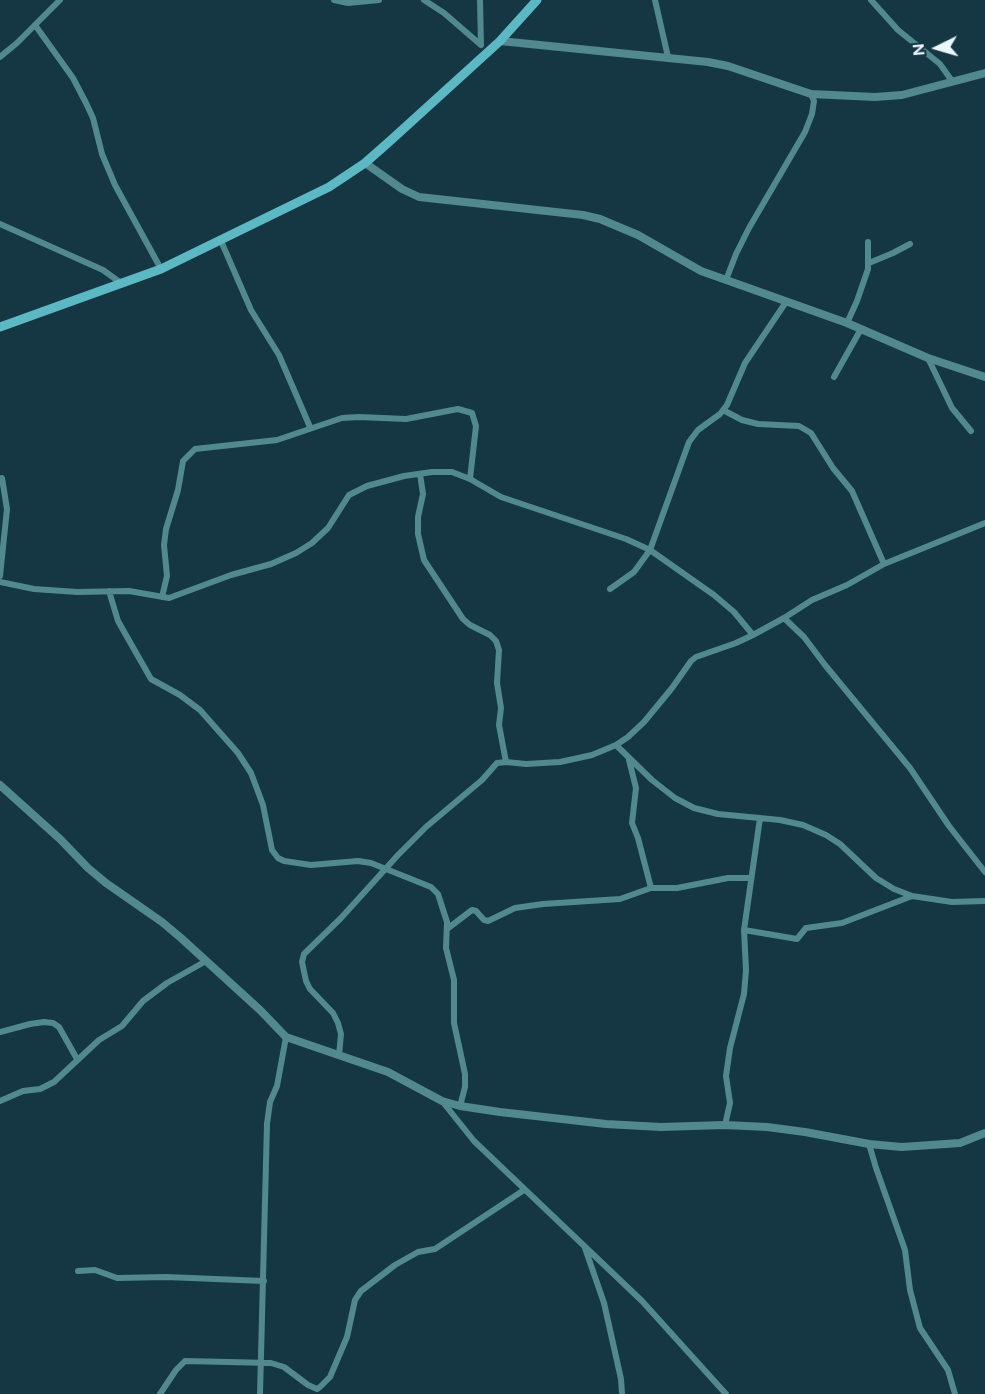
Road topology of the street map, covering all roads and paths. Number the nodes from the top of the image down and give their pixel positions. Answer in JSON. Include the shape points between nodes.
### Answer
{"nodes":[{"id":1,"x":334,"y":0,"type":"edge"},
{"id":2,"x":379,"y":0,"type":"edge"},
{"id":3,"x":424,"y":0,"type":"edge"},
{"id":4,"x":480,"y":0,"type":"edge"},
{"id":5,"x":537,"y":0,"type":"edge"},
{"id":6,"x":655,"y":0,"type":"edge"},
{"id":7,"x":871,"y":0,"type":"edge"},
{"id":8,"x":58,"y":1,"type":"edge"},
{"id":9,"x":35,"y":25,"type":"junction"},
{"id":10,"x":500,"y":41,"type":"junction"},
{"id":11,"x":483,"y":50,"type":"junction"},
{"id":12,"x":0,"y":57,"type":"edge"},
{"id":13,"x":668,"y":57,"type":"junction"},
{"id":14,"x":985,"y":73,"type":"edge"},
{"id":15,"x":952,"y":81,"type":"junction"},
{"id":16,"x":811,"y":93,"type":"junction"},
{"id":17,"x":365,"y":163,"type":"junction"},
{"id":18,"x":0,"y":224,"type":"edge"},
{"id":19,"x":221,"y":241,"type":"junction"},
{"id":20,"x":868,"y":242,"type":"dead end"},
{"id":21,"x":909,"y":244,"type":"dead end"},
{"id":22,"x":869,"y":263,"type":"junction"},
{"id":23,"x":161,"y":269,"type":"junction"},
{"id":24,"x":726,"y":280,"type":"junction"},
{"id":25,"x":121,"y":283,"type":"junction"},
{"id":26,"x":786,"y":302,"type":"junction"},
{"id":27,"x":847,"y":323,"type":"junction"},
{"id":28,"x":0,"y":327,"type":"edge"},
{"id":29,"x":861,"y":329,"type":"junction"},
{"id":30,"x":928,"y":358,"type":"junction"},
{"id":31,"x":834,"y":377,"type":"dead end"},
{"id":32,"x":985,"y":377,"type":"edge"},
{"id":33,"x":723,"y":411,"type":"junction"},
{"id":34,"x":310,"y":427,"type":"junction"},
{"id":35,"x":971,"y":431,"type":"dead end"},
{"id":36,"x":420,"y":474,"type":"junction"},
{"id":37,"x":2,"y":478,"type":"dead end"},
{"id":38,"x":470,"y":479,"type":"junction"},
{"id":39,"x":985,"y":524,"type":"edge"},
{"id":40,"x":650,"y":550,"type":"junction"},
{"id":41,"x":884,"y":564,"type":"junction"},
{"id":42,"x":0,"y":576,"type":"edge"},
{"id":43,"x":0,"y":582,"type":"edge"},
{"id":44,"x":610,"y":589,"type":"dead end"},
{"id":45,"x":109,"y":591,"type":"junction"},
{"id":46,"x":162,"y":597,"type":"junction"},
{"id":47,"x":784,"y":618,"type":"junction"},
{"id":48,"x":753,"y":635,"type":"junction"},
{"id":49,"x":616,"y":745,"type":"junction"},
{"id":50,"x":628,"y":757,"type":"junction"},
{"id":51,"x":506,"y":762,"type":"junction"},
{"id":52,"x":0,"y":785,"type":"edge"},
{"id":53,"x":760,"y":818,"type":"junction"},
{"id":54,"x":985,"y":857,"type":"edge"},
{"id":55,"x":981,"y":866,"type":"junction"},
{"id":56,"x":386,"y":868,"type":"junction"},
{"id":57,"x":985,"y":872,"type":"edge"},
{"id":58,"x":751,"y":878,"type":"junction"},
{"id":59,"x":651,"y":888,"type":"junction"},
{"id":60,"x":912,"y":896,"type":"junction"},
{"id":61,"x":985,"y":901,"type":"edge"},
{"id":62,"x":447,"y":929,"type":"junction"},
{"id":63,"x":744,"y":930,"type":"junction"},
{"id":64,"x":206,"y":961,"type":"junction"},
{"id":65,"x":0,"y":1032,"type":"edge"},
{"id":66,"x":286,"y":1037,"type":"junction"},
{"id":67,"x":339,"y":1055,"type":"junction"},
{"id":68,"x":77,"y":1059,"type":"junction"},
{"id":69,"x":0,"y":1101,"type":"edge"},
{"id":70,"x":442,"y":1101,"type":"junction"},
{"id":71,"x":460,"y":1106,"type":"junction"},
{"id":72,"x":725,"y":1125,"type":"junction"},
{"id":73,"x":985,"y":1133,"type":"edge"},
{"id":74,"x":869,"y":1144,"type":"junction"},
{"id":75,"x":524,"y":1190,"type":"junction"},
{"id":76,"x":583,"y":1244,"type":"junction"},
{"id":77,"x":78,"y":1271,"type":"dead end"},
{"id":78,"x":264,"y":1281,"type":"junction"},
{"id":79,"x":261,"y":1361,"type":"junction"},
{"id":80,"x":160,"y":1394,"type":"edge"},
{"id":81,"x":260,"y":1394,"type":"edge"},
{"id":82,"x":622,"y":1394,"type":"edge"},
{"id":83,"x":726,"y":1394,"type":"edge"},
{"id":84,"x":955,"y":1394,"type":"edge"}],
"edges":[{"from":1,"to":2,"type":"street"},
{"from":3,"to":11,"type":"street","via":[[444,13]]},
{"from":4,"to":11,"type":"street"},
{"from":5,"to":10,"type":"main road"},
{"from":6,"to":13,"type":"street"},
{"from":7,"to":15,"type":"street","via":[[898,30],[940,64]]},
{"from":8,"to":9,"type":"street"},
{"from":9,"to":12,"type":"street"},
{"from":9,"to":23,"type":"street","via":[[86,103],[115,185]]},
{"from":10,"to":11,"type":"main road"},
{"from":10,"to":13,"type":"street"},
{"from":11,"to":17,"type":"main road"},
{"from":13,"to":16,"type":"street","via":[[728,66]]},
{"from":14,"to":15,"type":"street"},
{"from":15,"to":16,"type":"street","via":[[902,94]]},
{"from":16,"to":24,"type":"street","via":[[812,114],[805,132],[735,254]]},
{"from":17,"to":19,"type":"main road","via":[[329,187]]},
{"from":17,"to":24,"type":"street","via":[[419,197],[600,219]]},
{"from":18,"to":25,"type":"street","via":[[104,270]]},
{"from":19,"to":23,"type":"main road"},
{"from":19,"to":34,"type":"street","via":[[251,310],[279,355]]},
{"from":20,"to":22,"type":"street"},
{"from":21,"to":22,"type":"street"},
{"from":22,"to":27,"type":"street"},
{"from":23,"to":25,"type":"main road"},
{"from":24,"to":26,"type":"street"},
{"from":25,"to":28,"type":"main road"},
{"from":26,"to":27,"type":"street"},
{"from":26,"to":33,"type":"street","via":[[749,356]]},
{"from":27,"to":29,"type":"street"},
{"from":29,"to":30,"type":"street"},
{"from":29,"to":31,"type":"street"},
{"from":30,"to":32,"type":"street"},
{"from":30,"to":35,"type":"street","via":[[952,408]]},
{"from":33,"to":40,"type":"street","via":[[689,442]]},
{"from":33,"to":41,"type":"street","via":[[758,424],[799,426],[812,433],[852,491]]},
{"from":34,"to":38,"type":"street","via":[[342,418],[406,419],[466,410],[472,413],[476,426]]},
{"from":34,"to":46,"type":"street","via":[[277,440],[195,449],[187,455],[166,529],[167,576]]},
{"from":36,"to":38,"type":"street","via":[[452,472]]},
{"from":36,"to":46,"type":"street","via":[[387,479],[349,495],[328,528],[296,553],[181,595]]},
{"from":36,"to":51,"type":"street","via":[[423,494],[418,534],[424,560],[463,619],[496,640],[499,650],[499,725]]},
{"from":37,"to":42,"type":"street","via":[[6,509]]},
{"from":38,"to":40,"type":"street","via":[[501,497]]},
{"from":39,"to":41,"type":"street"},
{"from":40,"to":44,"type":"street","via":[[634,572]]},
{"from":40,"to":48,"type":"street","via":[[714,595]]},
{"from":41,"to":47,"type":"street"},
{"from":43,"to":45,"type":"street","via":[[34,589]]},
{"from":45,"to":46,"type":"street"},
{"from":45,"to":56,"type":"street","via":[[118,621],[151,679],[200,710],[251,773],[274,854],[294,863],[358,861]]},
{"from":47,"to":48,"type":"street"},
{"from":47,"to":55,"type":"street","via":[[804,637],[910,768]]},
{"from":48,"to":49,"type":"street","via":[[691,661],[644,722]]},
{"from":49,"to":50,"type":"street"},
{"from":49,"to":51,"type":"street","via":[[560,762]]},
{"from":50,"to":53,"type":"street","via":[[675,798],[694,808]]},
{"from":50,"to":59,"type":"street","via":[[636,788],[632,823]]},
{"from":51,"to":56,"type":"street","via":[[497,763]]},
{"from":52,"to":64,"type":"street","via":[[88,868],[162,922]]},
{"from":53,"to":58,"type":"street"},
{"from":53,"to":60,"type":"street","via":[[803,825],[826,835],[876,878]]},
{"from":54,"to":55,"type":"street"},
{"from":55,"to":57,"type":"street"},
{"from":56,"to":62,"type":"street","via":[[431,887],[438,894]]},
{"from":56,"to":67,"type":"street","via":[[304,954],[303,973],[310,989],[338,1023]]},
{"from":58,"to":59,"type":"street"},
{"from":58,"to":63,"type":"street"},
{"from":59,"to":62,"type":"street","via":[[620,898],[515,908],[488,921],[472,910]]},
{"from":60,"to":61,"type":"street","via":[[952,902]]},
{"from":60,"to":63,"type":"street","via":[[842,923],[806,928],[797,939]]},
{"from":62,"to":71,"type":"street","via":[[446,948],[454,980],[454,1023],[465,1074]]},
{"from":63,"to":72,"type":"street","via":[[746,982],[726,1076],[730,1103]]},
{"from":64,"to":66,"type":"street"},
{"from":64,"to":68,"type":"street","via":[[142,1001],[122,1026]]},
{"from":65,"to":68,"type":"street","via":[[30,1023],[53,1023]]},
{"from":66,"to":67,"type":"street"},
{"from":66,"to":78,"type":"street","via":[[267,1124]]},
{"from":67,"to":70,"type":"street","via":[[408,1081]]},
{"from":68,"to":69,"type":"street","via":[[47,1087],[23,1091]]},
{"from":70,"to":71,"type":"street"},
{"from":70,"to":75,"type":"street","via":[[474,1141]]},
{"from":71,"to":72,"type":"street","via":[[606,1124]]},
{"from":72,"to":74,"type":"street","via":[[805,1132]]},
{"from":73,"to":74,"type":"street","via":[[960,1143],[922,1147]]},
{"from":74,"to":84,"type":"street","via":[[905,1250],[920,1328],[948,1370]]},
{"from":75,"to":76,"type":"street"},
{"from":75,"to":79,"type":"street","via":[[435,1249],[418,1252],[395,1265],[361,1291],[330,1377],[317,1389],[278,1364]]},
{"from":76,"to":82,"type":"street","via":[[604,1303]]},
{"from":76,"to":83,"type":"street","via":[[642,1301]]},
{"from":77,"to":78,"type":"street","via":[[94,1270],[117,1278]]},
{"from":78,"to":79,"type":"street"},
{"from":79,"to":80,"type":"street","via":[[185,1362]]},
{"from":79,"to":81,"type":"street"}]}
